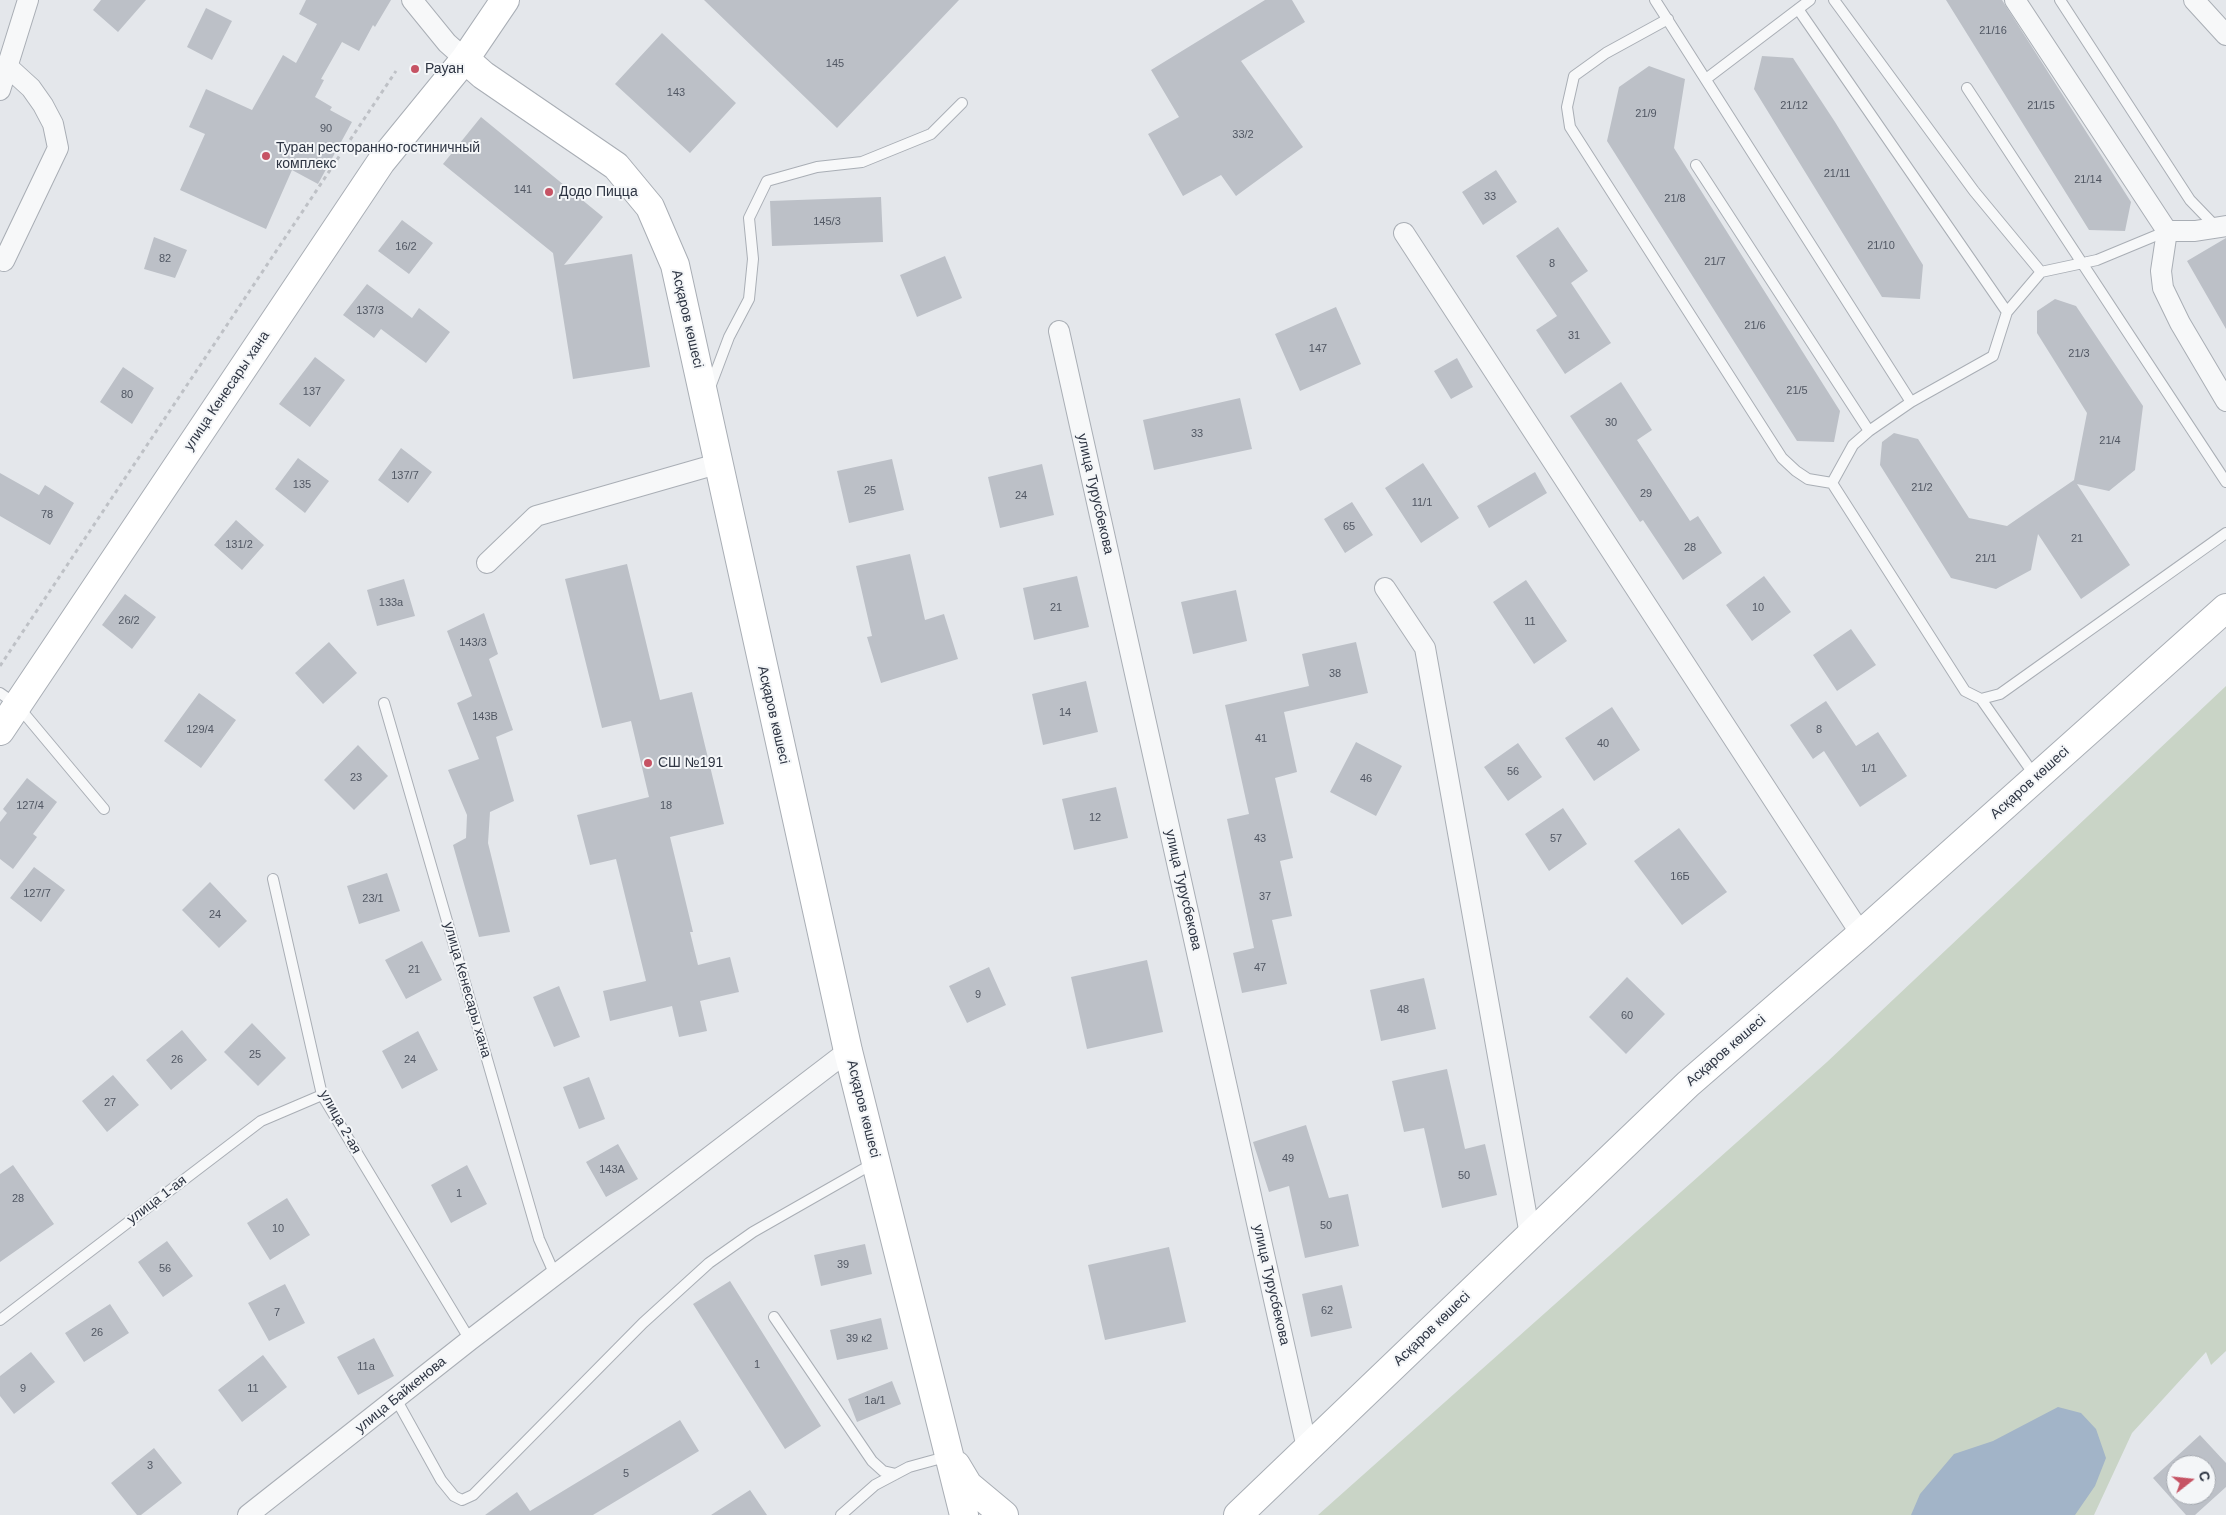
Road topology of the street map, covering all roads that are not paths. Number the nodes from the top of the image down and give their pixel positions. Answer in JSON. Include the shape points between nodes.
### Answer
{"nodes":[{"id":1,"x":28,"y":0,"type":"edge"},
{"id":2,"x":412,"y":0,"type":"edge"},
{"id":3,"x":505,"y":0,"type":"edge"},
{"id":4,"x":1655,"y":0,"type":"edge"},
{"id":5,"x":1810,"y":0,"type":"edge"},
{"id":6,"x":1834,"y":0,"type":"edge"},
{"id":7,"x":2015,"y":0,"type":"edge"},
{"id":8,"x":2060,"y":0,"type":"edge"},
{"id":9,"x":2194,"y":0,"type":"edge"},
{"id":10,"x":1798,"y":9,"type":"junction"},
{"id":11,"x":1668,"y":19,"type":"junction"},
{"id":12,"x":2226,"y":35,"type":"edge"},
{"id":13,"x":465,"y":59,"type":"junction"},
{"id":14,"x":8,"y":67,"type":"junction"},
{"id":15,"x":1706,"y":79,"type":"junction"},
{"id":16,"x":1967,"y":88,"type":"dead end"},
{"id":17,"x":0,"y":90,"type":"edge"},
{"id":18,"x":962,"y":103,"type":"dead end"},
{"id":19,"x":1696,"y":165,"type":"dead end"},
{"id":20,"x":2221,"y":227,"type":"edge"},
{"id":21,"x":2167,"y":231,"type":"junction"},
{"id":22,"x":1404,"y":233,"type":"dead end"},
{"id":23,"x":4,"y":261,"type":"dead end"},
{"id":24,"x":2082,"y":264,"type":"junction"},
{"id":25,"x":2041,"y":272,"type":"junction"},
{"id":26,"x":2007,"y":312,"type":"junction"},
{"id":27,"x":1059,"y":331,"type":"dead end"},
{"id":28,"x":705,"y":400,"type":"junction"},
{"id":29,"x":2226,"y":401,"type":"edge"},
{"id":30,"x":1911,"y":402,"type":"junction"},
{"id":31,"x":1869,"y":431,"type":"junction"},
{"id":32,"x":717,"y":464,"type":"junction"},
{"id":33,"x":2226,"y":482,"type":"edge"},
{"id":34,"x":1832,"y":483,"type":"junction"},
{"id":35,"x":2226,"y":533,"type":"edge"},
{"id":36,"x":487,"y":563,"type":"dead end"},
{"id":37,"x":1385,"y":588,"type":"dead end"},
{"id":38,"x":2226,"y":608,"type":"edge"},
{"id":39,"x":9,"y":699,"type":"edge"},
{"id":40,"x":1981,"y":699,"type":"junction"},
{"id":41,"x":384,"y":703,"type":"dead end"},
{"id":42,"x":0,"y":731,"type":"edge"},
{"id":43,"x":2036,"y":778,"type":"junction"},
{"id":44,"x":104,"y":809,"type":"dead end"},
{"id":45,"x":273,"y":879,"type":"dead end"},
{"id":46,"x":1861,"y":934,"type":"junction"},
{"id":47,"x":848,"y":1051,"type":"junction"},
{"id":48,"x":322,"y":1094,"type":"junction"},
{"id":49,"x":876,"y":1162,"type":"junction"},
{"id":50,"x":1530,"y":1235,"type":"junction"},
{"id":51,"x":555,"y":1275,"type":"junction"},
{"id":52,"x":774,"y":1317,"type":"dead end"},
{"id":53,"x":0,"y":1320,"type":"edge"},
{"id":54,"x":470,"y":1340,"type":"junction"},
{"id":55,"x":396,"y":1399,"type":"junction"},
{"id":56,"x":1307,"y":1448,"type":"junction"},
{"id":57,"x":950,"y":1455,"type":"junction"},
{"id":58,"x":896,"y":1474,"type":"junction"},
{"id":59,"x":1238,"y":1513,"type":"edge"},
{"id":60,"x":248,"y":1515,"type":"edge"},
{"id":61,"x":841,"y":1515,"type":"edge"},
{"id":62,"x":964,"y":1515,"type":"edge"},
{"id":63,"x":1004,"y":1515,"type":"edge"}],
"edges":[{"from":1,"to":14,"type":"street"},
{"from":2,"to":13,"type":"street","via":[[447,43]]},
{"from":3,"to":13,"type":"street"},
{"from":4,"to":11,"type":"lane"},
{"from":5,"to":10,"type":"lane"},
{"from":6,"to":25,"type":"lane","via":[[1974,191]]},
{"from":7,"to":21,"type":"street"},
{"from":8,"to":20,"type":"lane","via":[[2190,200]]},
{"from":9,"to":12,"type":"street"},
{"from":10,"to":15,"type":"lane"},
{"from":10,"to":26,"type":"lane"},
{"from":11,"to":15,"type":"lane"},
{"from":11,"to":34,"type":"lane","via":[[1606,53],[1574,76],[1567,107],[1570,126],[1782,458],[1808,479]]},
{"from":13,"to":28,"type":"street","name":"Асқаров көшесі","via":[[483,75],[616,166],[650,207],[675,265]]},
{"from":13,"to":39,"type":"street","name":"улица Кенесары хана","via":[[381,162]]},
{"from":14,"to":17,"type":"street"},
{"from":14,"to":23,"type":"street","via":[[31,88],[43,105],[53,124],[58,148]]},
{"from":15,"to":30,"type":"lane"},
{"from":16,"to":24,"type":"lane"},
{"from":18,"to":28,"type":"lane","via":[[930,134],[862,162],[817,167],[768,181],[748,218],[753,259],[749,299],[729,337]]},
{"from":19,"to":31,"type":"lane"},
{"from":20,"to":21,"type":"street"},
{"from":21,"to":24,"type":"lane"},
{"from":21,"to":29,"type":"street","via":[[2160,271],[2163,288]]},
{"from":22,"to":46,"type":"street"},
{"from":24,"to":25,"type":"lane"},
{"from":24,"to":33,"type":"lane"},
{"from":25,"to":26,"type":"lane"},
{"from":26,"to":30,"type":"lane","via":[[1993,356]]},
{"from":27,"to":56,"type":"street","name":"улица Турусбекова"},
{"from":28,"to":32,"type":"street","name":"Асқаров көшесі"},
{"from":30,"to":31,"type":"lane"},
{"from":31,"to":34,"type":"lane","via":[[1853,445]]},
{"from":32,"to":36,"type":"street","via":[[536,516]]},
{"from":32,"to":47,"type":"street","name":"Асқаров көшесі"},
{"from":34,"to":40,"type":"lane","via":[[1965,691]]},
{"from":35,"to":40,"type":"lane","via":[[2000,694]]},
{"from":37,"to":50,"type":"street","via":[[1425,648]]},
{"from":38,"to":43,"type":"street","name":"Асқаров көшесі"},
{"from":39,"to":42,"type":"street","name":"улица Кенесары хана"},
{"from":39,"to":44,"type":"lane"},
{"from":40,"to":43,"type":"lane"},
{"from":41,"to":51,"type":"lane","name":"улица Кенесары хана","via":[[538,1239]]},
{"from":43,"to":46,"type":"street","name":"Асқаров көшесі"},
{"from":45,"to":48,"type":"lane","name":"улица 2-ая"},
{"from":46,"to":50,"type":"street","name":"Асқаров көшесі","via":[[1688,1084]]},
{"from":47,"to":49,"type":"street","name":"Асқаров көшесі"},
{"from":47,"to":51,"type":"street","name":"улица Байкенова"},
{"from":48,"to":53,"type":"lane","name":"улица 1-ая","via":[[261,1121]]},
{"from":48,"to":54,"type":"lane","name":"улица 2-ая"},
{"from":49,"to":55,"type":"lane","via":[[753,1232],[709,1263],[643,1323],[473,1495],[462,1500],[454,1496]]},
{"from":49,"to":57,"type":"street","name":"Асқаров көшесі"},
{"from":50,"to":56,"type":"street","name":"Асқаров көшесі"},
{"from":51,"to":54,"type":"street","name":"улица Байкенова"},
{"from":52,"to":58,"type":"lane","via":[[872,1461],[883,1472]]},
{"from":54,"to":55,"type":"street","name":"улица Байкенова"},
{"from":55,"to":60,"type":"street","name":"улица Байкенова"},
{"from":56,"to":59,"type":"street","name":"Асқаров көшесі"},
{"from":57,"to":58,"type":"lane"},
{"from":57,"to":62,"type":"street","name":"Асқаров көшесі"},
{"from":57,"to":63,"type":"street","via":[[968,1485]]},
{"from":58,"to":61,"type":"lane","via":[[874,1485]]}]}
